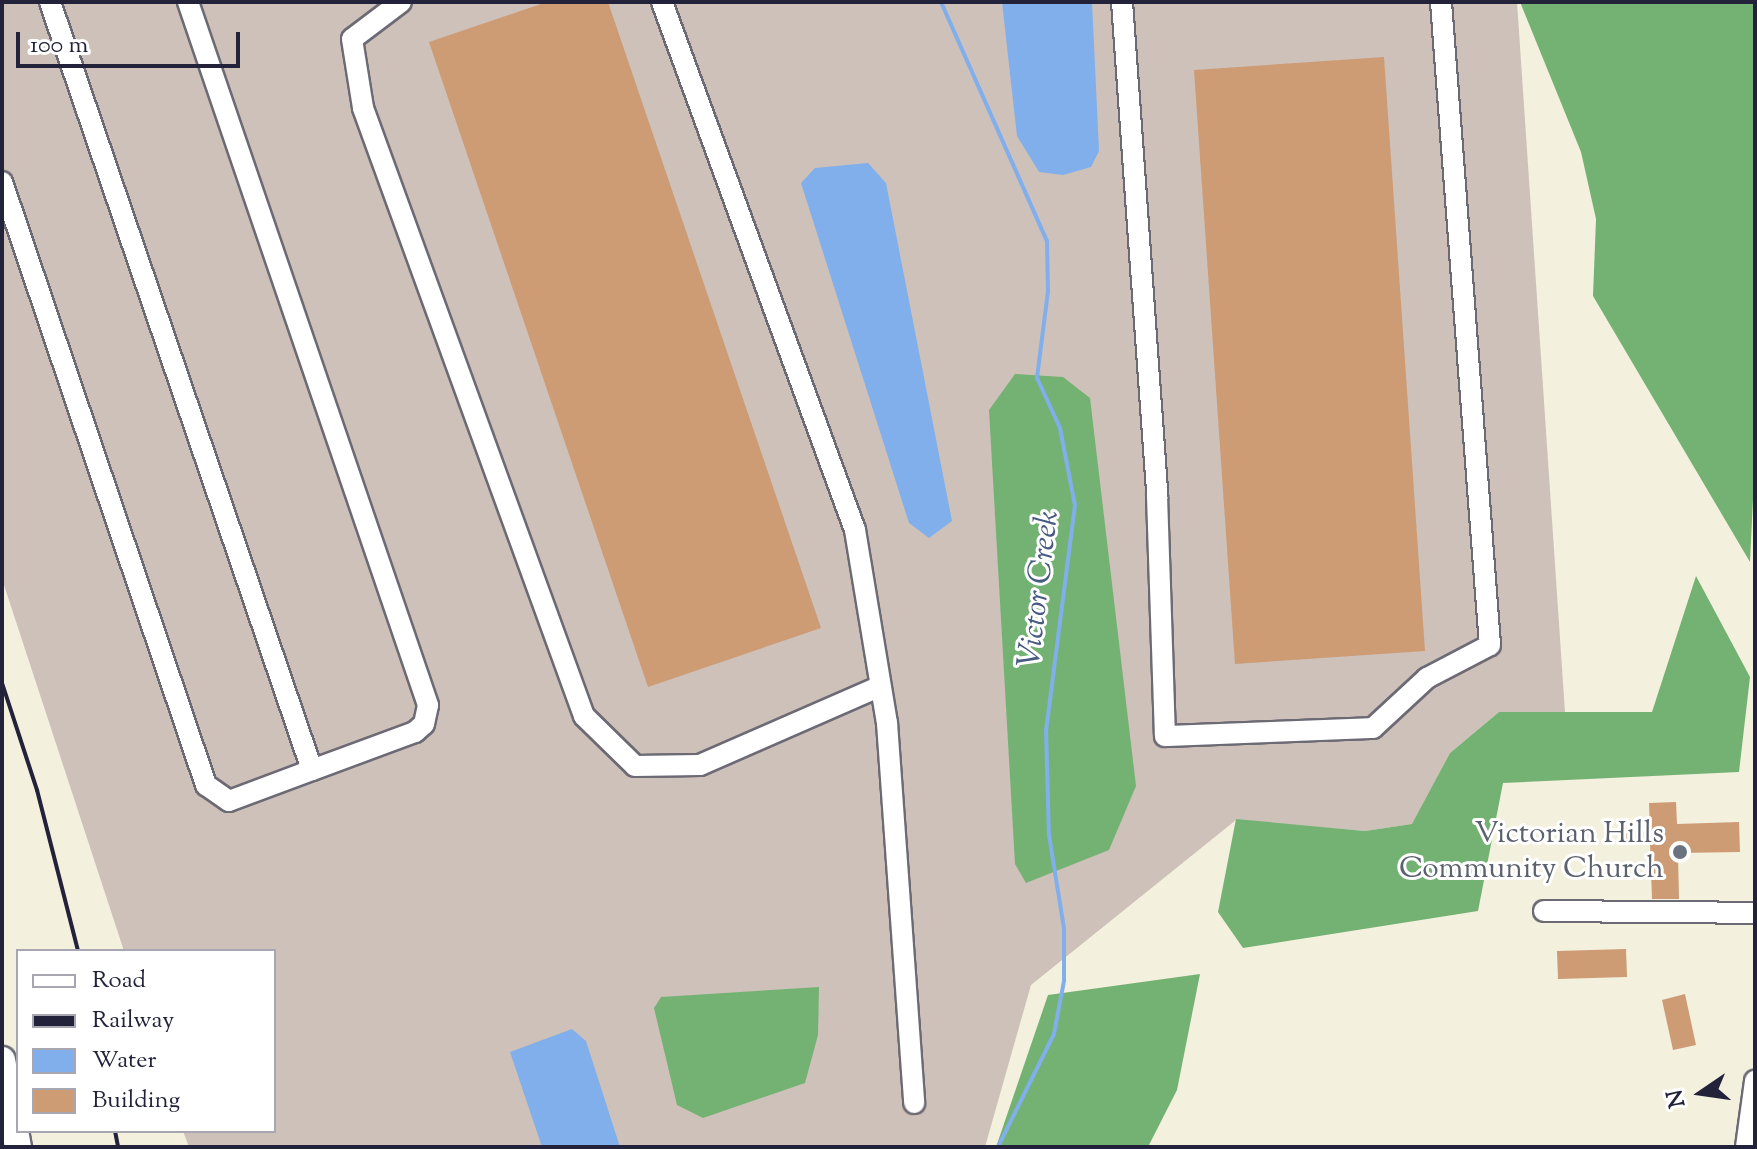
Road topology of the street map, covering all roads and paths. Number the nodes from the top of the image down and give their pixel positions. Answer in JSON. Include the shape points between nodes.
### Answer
{"nodes":[{"id":1,"x":50,"y":2,"type":"edge"},
{"id":2,"x":188,"y":2,"type":"edge"},
{"id":3,"x":401,"y":2,"type":"edge"},
{"id":4,"x":662,"y":2,"type":"edge"},
{"id":5,"x":1122,"y":2,"type":"edge"},
{"id":6,"x":1441,"y":2,"type":"edge"},
{"id":7,"x":2,"y":182,"type":"edge"},
{"id":8,"x":881,"y":686,"type":"junction"},
{"id":9,"x":312,"y":770,"type":"junction"},
{"id":10,"x":1544,"y":911,"type":"dead end"},
{"id":11,"x":1755,"y":913,"type":"edge"},
{"id":12,"x":2,"y":1060,"type":"edge"},
{"id":13,"x":1755,"y":1081,"type":"edge"},
{"id":14,"x":914,"y":1103,"type":"dead end"},
{"id":15,"x":18,"y":1147,"type":"edge"},
{"id":16,"x":1746,"y":1147,"type":"edge"}],
"edges":[{"from":1,"to":9,"type":"street"},
{"from":2,"to":9,"type":"street","via":[[428,705],[424,724],[415,732]]},
{"from":3,"to":8,"type":"street","via":[[352,39],[363,108],[584,716],[635,766],[700,765]]},
{"from":4,"to":8,"type":"street","via":[[855,530]]},
{"from":5,"to":6,"type":"street","via":[[1157,496],[1165,736],[1373,728],[1427,678],[1490,645]]},
{"from":7,"to":9,"type":"street","via":[[206,785],[229,801]]},
{"from":8,"to":14,"type":"street"},
{"from":10,"to":11,"type":"street"},
{"from":12,"to":15,"type":"main road"},
{"from":13,"to":16,"type":"street"}]}
